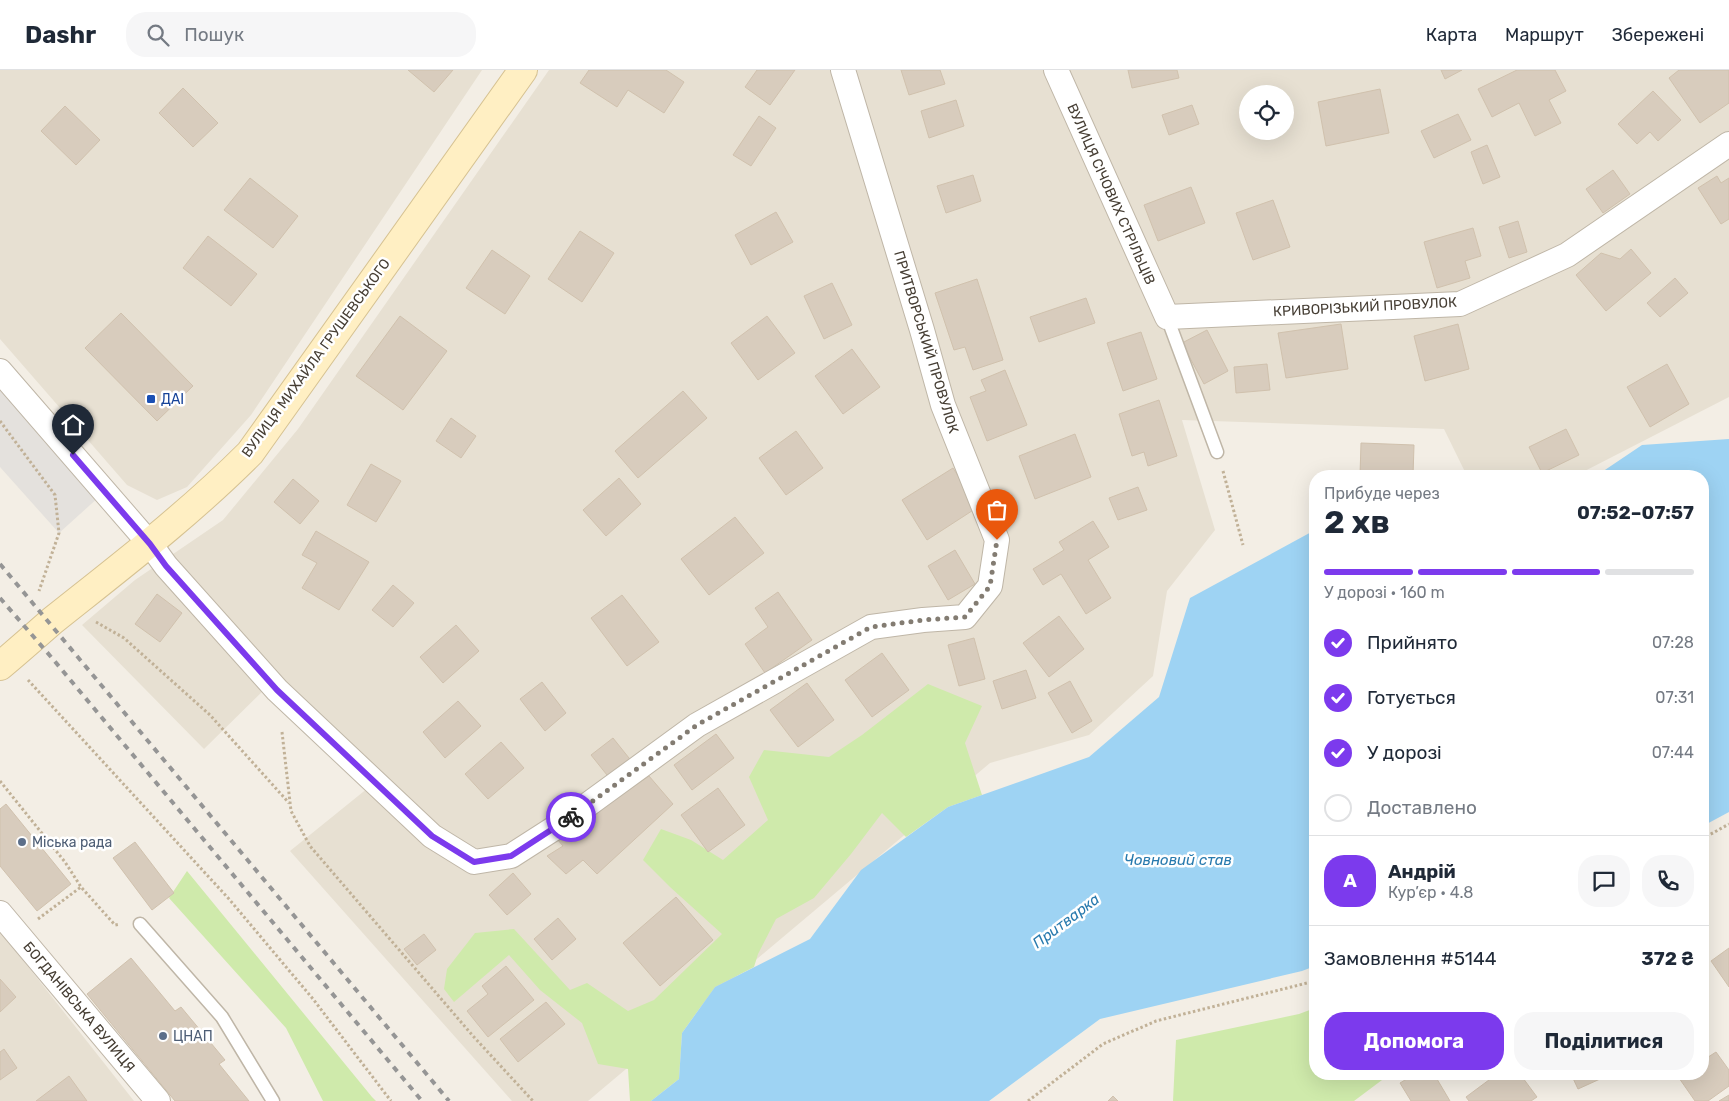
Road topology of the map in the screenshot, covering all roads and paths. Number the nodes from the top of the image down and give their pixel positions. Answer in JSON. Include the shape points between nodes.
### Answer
{"nodes":[{"id":1,"x":523,"y":70,"type":"edge"},
{"id":2,"x":843,"y":70,"type":"edge"},
{"id":3,"x":1056,"y":70,"type":"edge"},
{"id":4,"x":1729,"y":144,"type":"edge"},
{"id":5,"x":1167,"y":317,"type":"junction"},
{"id":6,"x":0,"y":371,"type":"edge"},
{"id":7,"x":0,"y":421,"type":"edge"},
{"id":8,"x":1217,"y":452,"type":"joint"},
{"id":9,"x":150,"y":544,"type":"junction"},
{"id":10,"x":1243,"y":545,"type":"dead end"},
{"id":11,"x":39,"y":592,"type":"dead end"},
{"id":12,"x":95,"y":622,"type":"dead end"},
{"id":13,"x":0,"y":666,"type":"edge"},
{"id":14,"x":28,"y":680,"type":"dead end"},
{"id":15,"x":277,"y":690,"type":"junction"},
{"id":16,"x":0,"y":781,"type":"edge"},
{"id":17,"x":290,"y":804,"type":"junction"},
{"id":18,"x":1729,"y":824,"type":"edge"},
{"id":19,"x":1709,"y":835,"type":"edge"},
{"id":20,"x":81,"y":887,"type":"junction"},
{"id":21,"x":0,"y":913,"type":"edge"},
{"id":22,"x":140,"y":924,"type":"joint"},
{"id":23,"x":18,"y":935,"type":"junction"},
{"id":24,"x":1309,"y":983,"type":"edge"},
{"id":25,"x":158,"y":1101,"type":"edge"},
{"id":26,"x":273,"y":1101,"type":"edge"},
{"id":27,"x":391,"y":1101,"type":"edge"},
{"id":28,"x":533,"y":1101,"type":"edge"},
{"id":29,"x":1028,"y":1101,"type":"edge"}],
"edges":[{"from":1,"to":9,"type":"street","name":"ВУЛИЦЯ МИХАЙЛА ГРУШЕВСЬКОГО","via":[[250,453]]},
{"from":2,"to":15,"type":"street","name":"ПРИТВОРСЬКИЙ ПРОВУЛОК","via":[[943,405],[997,540],[990,586],[965,617],[871,627],[697,725],[564,822],[511,856],[474,862],[432,836]]},
{"from":3,"to":5,"type":"street","name":"ВУЛИЦЯ СІЧОВИХ СТРІЛЬЦІВ"},
{"from":4,"to":5,"type":"street","name":"КРИВОРІЗЬКИЙ ПРОВУЛОК","via":[[1567,255],[1460,304]]},
{"from":5,"to":8,"type":"lane"},
{"from":6,"to":9,"type":"street"},
{"from":7,"to":11,"type":"path","via":[[55,495],[59,533]]},
{"from":8,"to":10,"type":"path"},
{"from":9,"to":13,"type":"street","name":"ВУЛИЦЯ МИХАЙЛА ГРУШЕВСЬКОГО"},
{"from":9,"to":15,"type":"street"},
{"from":12,"to":17,"type":"path","via":[[124,638],[210,715]]},
{"from":14,"to":27,"type":"path","via":[[229,899]]},
{"from":15,"to":17,"type":"path"},
{"from":16,"to":20,"type":"path"},
{"from":17,"to":28,"type":"path","via":[[310,846]]},
{"from":18,"to":19,"type":"path"},
{"from":20,"to":22,"type":"path","via":[[115,925]]},
{"from":20,"to":23,"type":"path"},
{"from":21,"to":23,"type":"street","name":"БОГДАНІВСЬКА ВУЛИЦЯ"},
{"from":22,"to":26,"type":"lane","via":[[222,1017]]},
{"from":23,"to":25,"type":"street","name":"БОГДАНІВСЬКА ВУЛИЦЯ"},
{"from":24,"to":29,"type":"path","via":[[1156,1021],[1103,1044]]}]}
